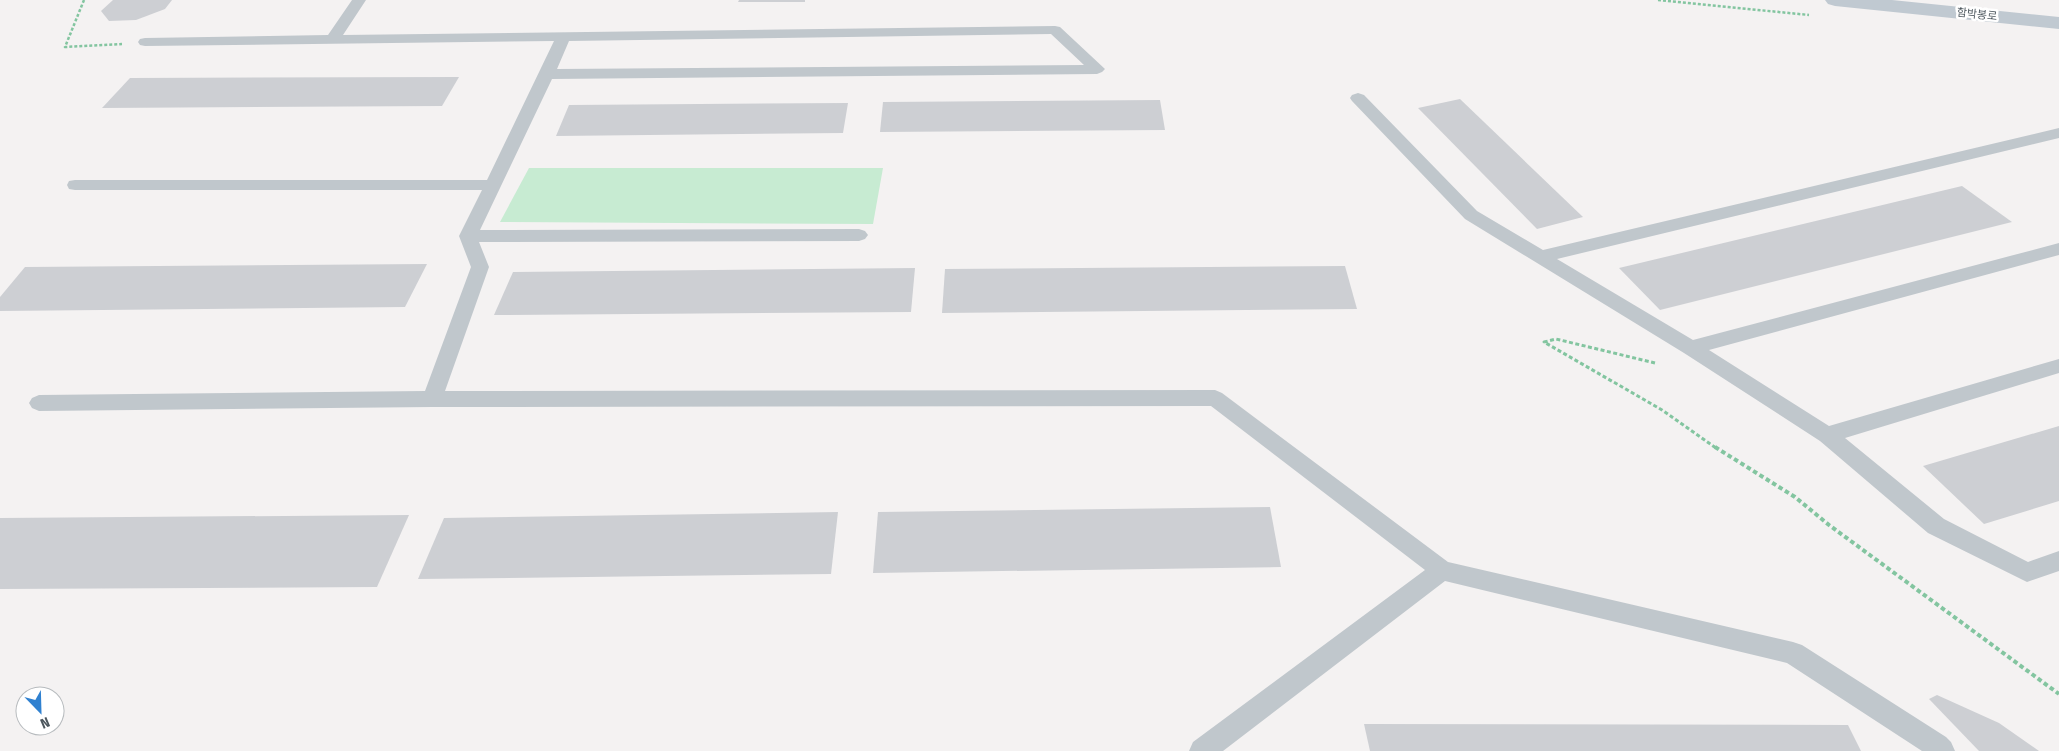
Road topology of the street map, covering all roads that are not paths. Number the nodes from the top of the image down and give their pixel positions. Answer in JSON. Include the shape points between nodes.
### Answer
{"nodes":[{"id":1,"x":359,"y":0,"type":"edge"},
{"id":2,"x":1835,"y":0,"type":"edge"},
{"id":3,"x":2059,"y":23,"type":"edge"},
{"id":4,"x":563,"y":36,"type":"junction"},
{"id":5,"x":332,"y":40,"type":"junction"},
{"id":6,"x":145,"y":42,"type":"road end"},
{"id":7,"x":547,"y":74,"type":"junction"},
{"id":8,"x":1358,"y":98,"type":"dead end"},
{"id":9,"x":2059,"y":134,"type":"edge"},
{"id":10,"x":75,"y":185,"type":"dead end"},
{"id":11,"x":493,"y":186,"type":"junction"},
{"id":12,"x":859,"y":234,"type":"dead end"},
{"id":13,"x":468,"y":236,"type":"junction"},
{"id":14,"x":2059,"y":249,"type":"edge"},
{"id":15,"x":1540,"y":257,"type":"junction"},
{"id":16,"x":1691,"y":348,"type":"junction"},
{"id":17,"x":2059,"y":366,"type":"edge"},
{"id":18,"x":432,"y":399,"type":"junction"},
{"id":19,"x":39,"y":403,"type":"dead end"},
{"id":20,"x":1828,"y":435,"type":"junction"},
{"id":21,"x":2059,"y":561,"type":"edge"},
{"id":22,"x":1442,"y":570,"type":"junction"},
{"id":23,"x":1202,"y":751,"type":"edge"},
{"id":24,"x":1942,"y":751,"type":"edge"}],
"edges":[{"from":1,"to":5,"type":"lane"},
{"from":2,"to":3,"type":"main road","name":"함박봉로"},
{"from":4,"to":5,"type":"lane"},
{"from":4,"to":7,"type":"lane"},
{"from":4,"to":7,"type":"lane","via":[[1055,30],[1097,69]]},
{"from":5,"to":6,"type":"lane"},
{"from":7,"to":11,"type":"lane"},
{"from":8,"to":15,"type":"lane","via":[[1471,216]]},
{"from":9,"to":15,"type":"lane"},
{"from":10,"to":11,"type":"lane"},
{"from":11,"to":13,"type":"lane"},
{"from":12,"to":13,"type":"lane"},
{"from":13,"to":18,"type":"lane","via":[[480,267]]},
{"from":14,"to":16,"type":"lane"},
{"from":15,"to":16,"type":"lane"},
{"from":16,"to":20,"type":"lane"},
{"from":17,"to":20,"type":"lane"},
{"from":18,"to":19,"type":"lane"},
{"from":18,"to":22,"type":"lane","via":[[1215,398]]},
{"from":20,"to":21,"type":"lane","via":[[1936,526],[2027,572]]},
{"from":22,"to":23,"type":"lane"},
{"from":22,"to":24,"type":"lane","via":[[1793,653]]}]}
